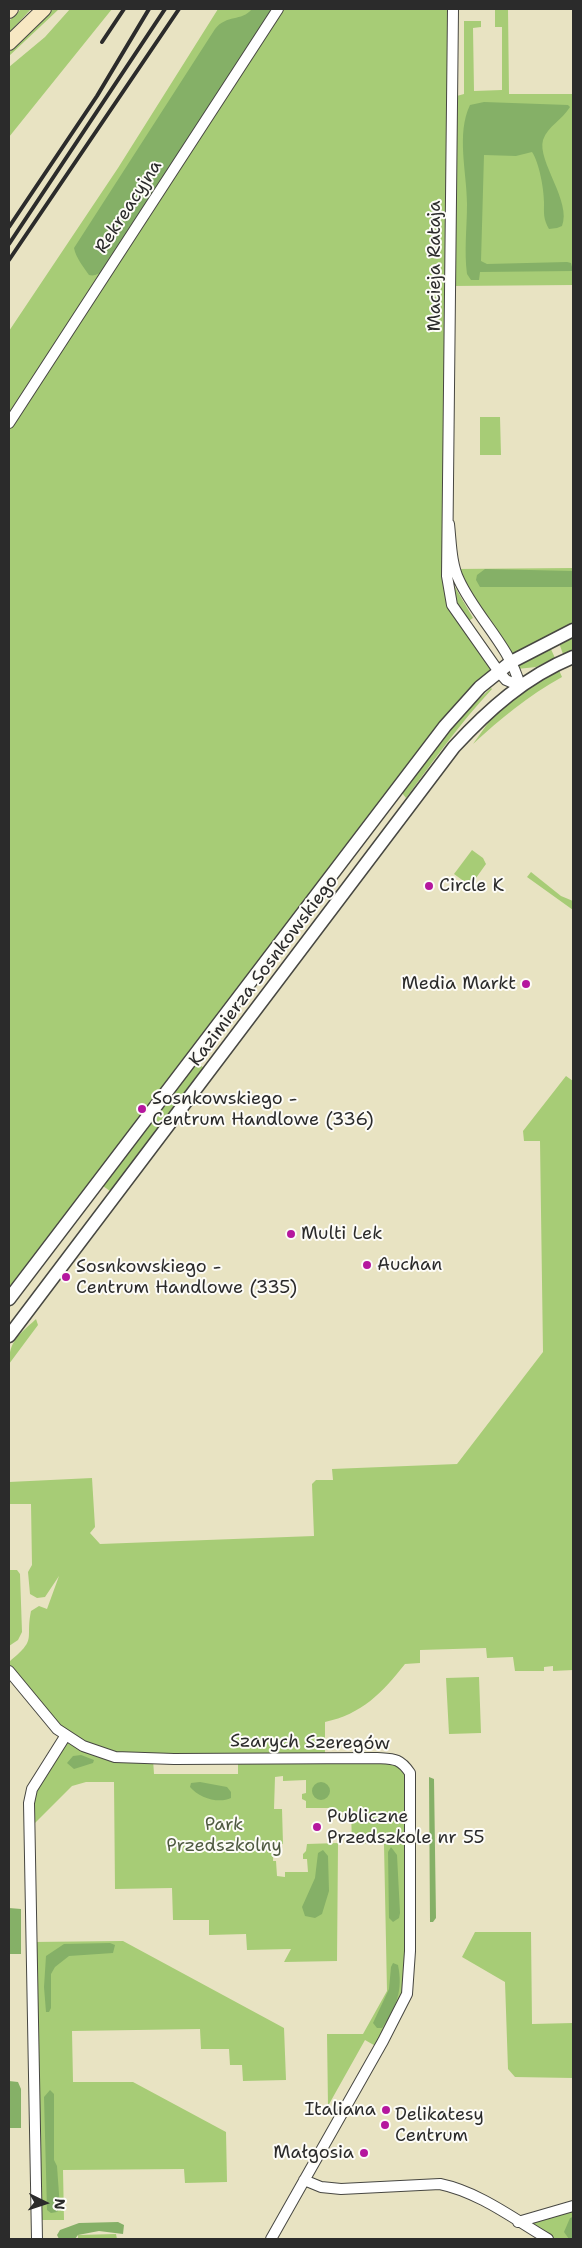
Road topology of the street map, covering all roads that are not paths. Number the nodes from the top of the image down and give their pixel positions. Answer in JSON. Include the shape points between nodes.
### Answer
{"nodes":[{"id":1,"x":44,"y":9,"type":"edge"},
{"id":2,"x":278,"y":9,"type":"edge"},
{"id":3,"x":453,"y":9,"type":"edge"},
{"id":4,"x":9,"y":43,"type":"edge"},
{"id":5,"x":9,"y":423,"type":"edge"},
{"id":6,"x":449,"y":524,"type":"junction"},
{"id":7,"x":573,"y":630,"type":"edge"},
{"id":8,"x":573,"y":657,"type":"edge"},
{"id":9,"x":511,"y":662,"type":"junction"},
{"id":10,"x":499,"y":672,"type":"junction"},
{"id":11,"x":520,"y":686,"type":"junction"},
{"id":12,"x":9,"y":1299,"type":"edge"},
{"id":13,"x":9,"y":1336,"type":"edge"},
{"id":14,"x":9,"y":1671,"type":"edge"},
{"id":15,"x":66,"y":1735,"type":"junction"},
{"id":16,"x":304,"y":2180,"type":"junction"},
{"id":17,"x":573,"y":2206,"type":"edge"},
{"id":18,"x":518,"y":2222,"type":"junction"},
{"id":19,"x":38,"y":2239,"type":"edge"},
{"id":20,"x":271,"y":2239,"type":"edge"},
{"id":21,"x":548,"y":2239,"type":"edge"}],
"edges":[{"from":1,"to":4,"type":"main road"},
{"from":2,"to":5,"type":"street","name":"Rekreacyjna"},
{"from":3,"to":6,"type":"street","name":"Macieja Rataja"},
{"from":6,"to":9,"type":"street","name":"Macieja Rataja","via":[[458,578]]},
{"from":6,"to":10,"type":"street","name":"Macieja Rataja","via":[[447,576],[452,605]]},
{"from":7,"to":9,"type":"street","name":"Kazimierza Sosnkowskiego"},
{"from":8,"to":11,"type":"street","name":"Kazimierza Sosnkowskiego"},
{"from":9,"to":10,"type":"street","name":"Kazimierza Sosnkowskiego"},
{"from":9,"to":11,"type":"street","name":"Macieja Rataja"},
{"from":10,"to":11,"type":"street","name":"Macieja Rataja","via":[[506,680]]},
{"from":10,"to":12,"type":"street","name":"Kazimierza Sosnkowskiego","via":[[480,687],[432,740]]},
{"from":11,"to":13,"type":"street","name":"Kazimierza Sosnkowskiego","via":[[490,709],[439,767]]},
{"from":14,"to":15,"type":"street","name":"Szarych Szeregów","via":[[47,1719]]},
{"from":15,"to":16,"type":"street","name":"Szarych Szeregów","via":[[97,1752],[122,1758],[377,1758],[404,1763],[410,1773],[407,1994]]},
{"from":15,"to":19,"type":"street","via":[[32,1789],[29,1803]]},
{"from":16,"to":18,"type":"street","via":[[321,2187],[341,2189],[440,2184],[469,2193]]},
{"from":16,"to":20,"type":"street","name":"Szarych Szeregów"},
{"from":17,"to":18,"type":"street"},
{"from":18,"to":21,"type":"street"}]}
